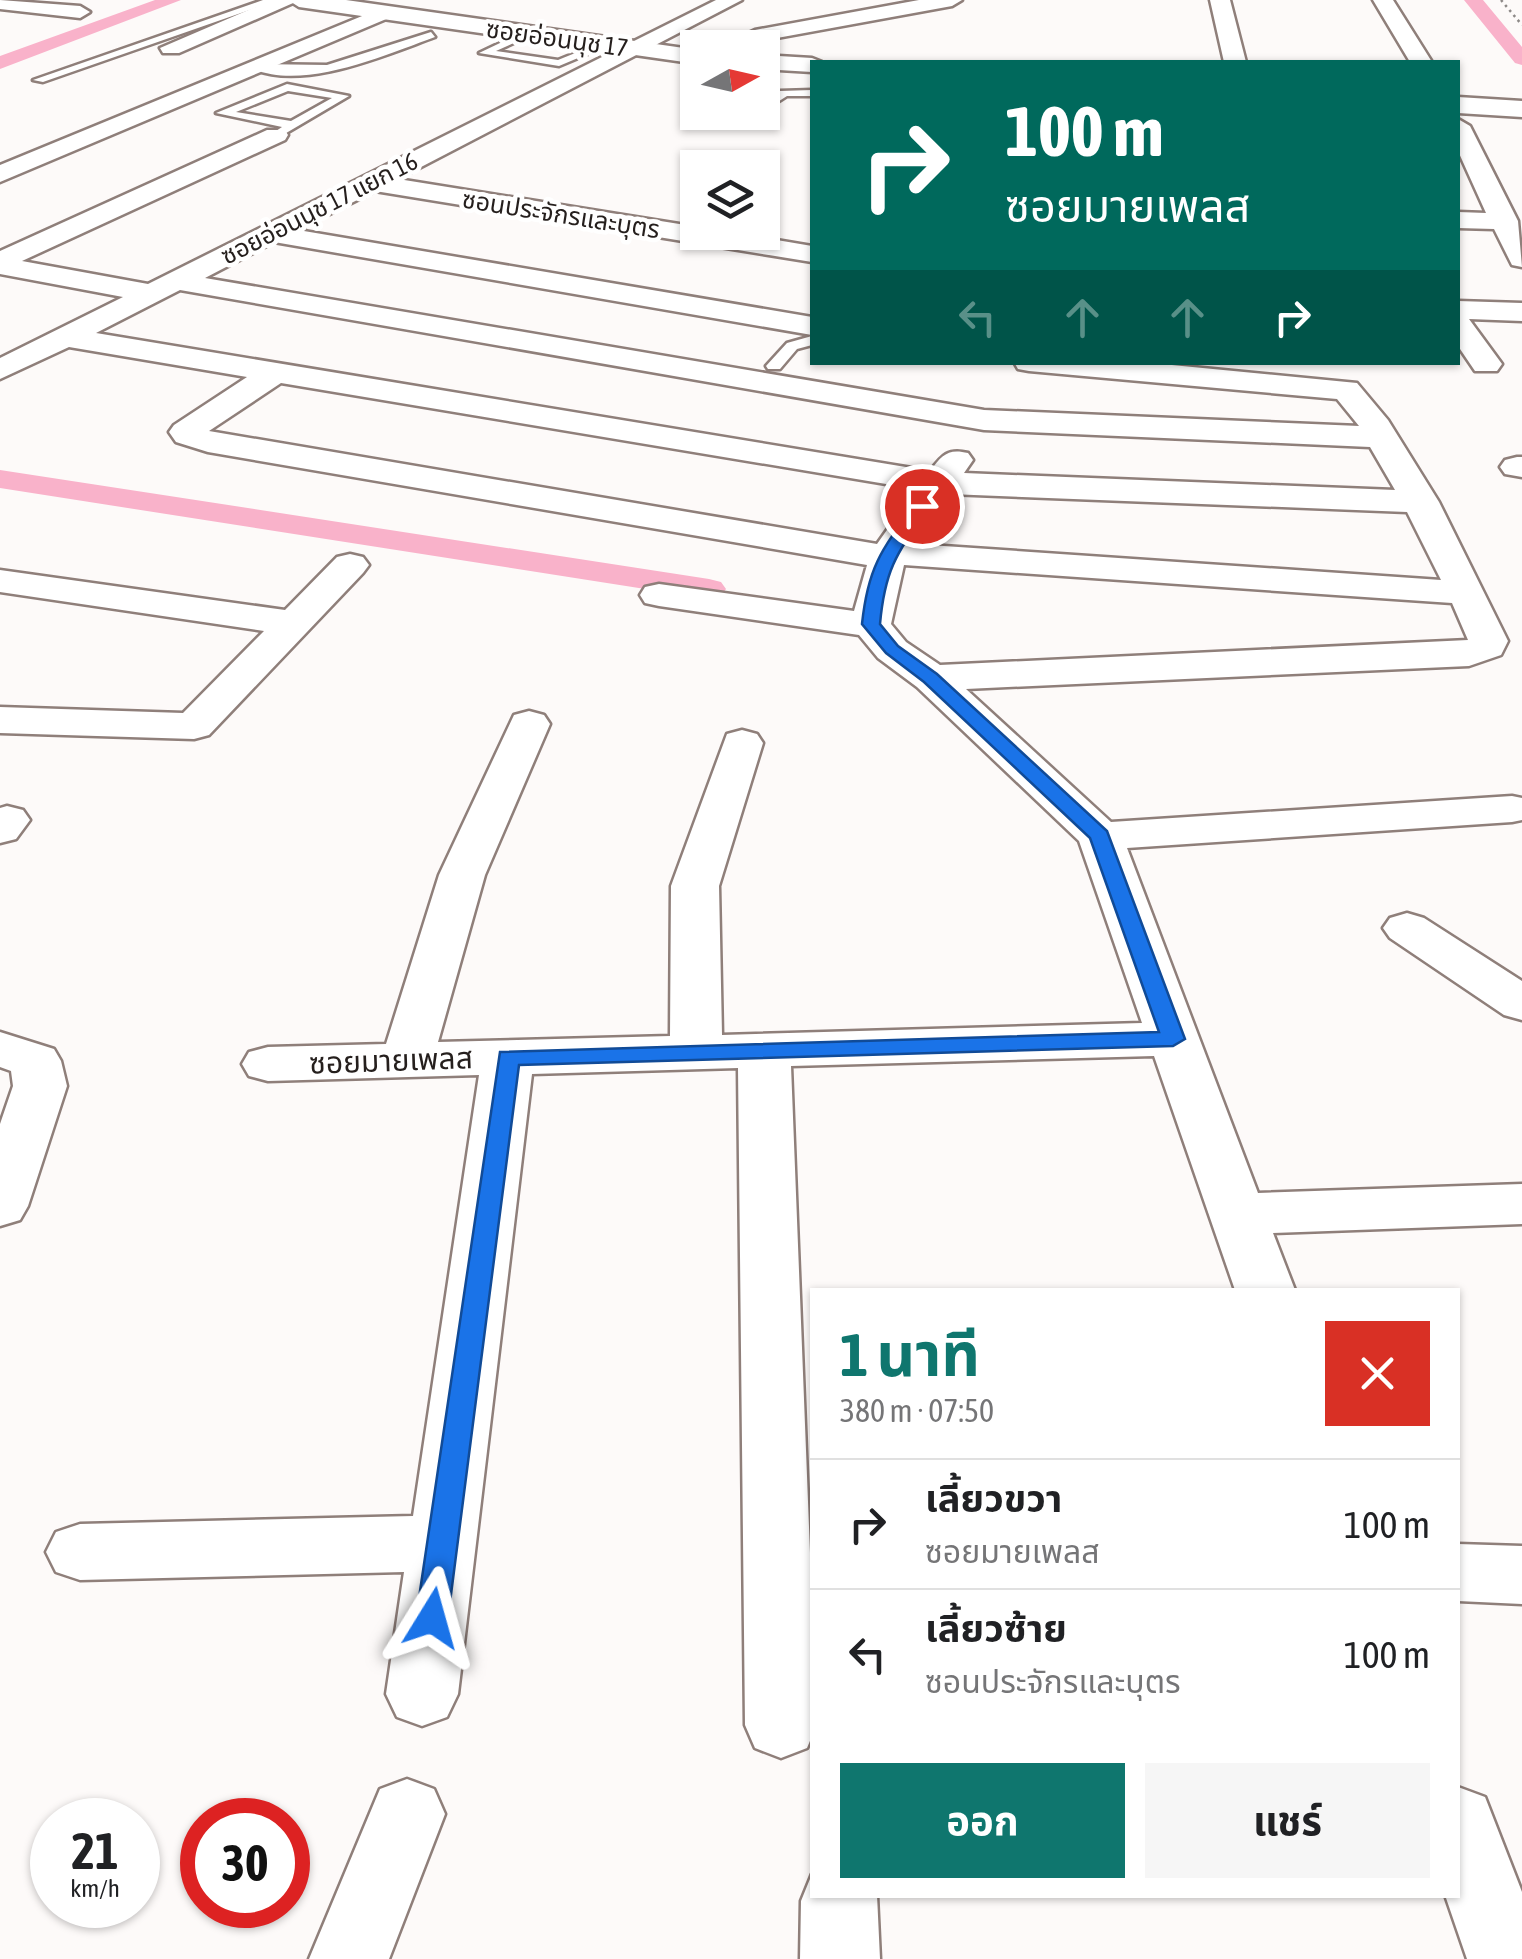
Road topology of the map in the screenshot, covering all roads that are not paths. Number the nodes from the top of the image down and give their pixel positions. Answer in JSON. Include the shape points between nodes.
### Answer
{"nodes":[{"id":1,"x":272,"y":0,"type":"edge"},
{"id":2,"x":290,"y":0,"type":"edge"},
{"id":3,"x":299,"y":0,"type":"edge"},
{"id":4,"x":732,"y":0,"type":"edge"},
{"id":5,"x":841,"y":0,"type":"edge"},
{"id":6,"x":1220,"y":0,"type":"edge"},
{"id":7,"x":1383,"y":0,"type":"edge"},
{"id":8,"x":946,"y":1,"type":"edge"},
{"id":9,"x":0,"y":3,"type":"edge"},
{"id":10,"x":368,"y":7,"type":"edge"},
{"id":11,"x":80,"y":12,"type":"dead end"},
{"id":12,"x":809,"y":26,"type":"junction"},
{"id":13,"x":780,"y":32,"type":"edge"},
{"id":14,"x":525,"y":34,"type":"junction"},
{"id":15,"x":431,"y":35,"type":"dead end"},
{"id":16,"x":604,"y":45,"type":"junction"},
{"id":17,"x":639,"y":50,"type":"junction"},
{"id":18,"x":680,"y":56,"type":"edge"},
{"id":19,"x":1235,"y":60,"type":"edge"},
{"id":20,"x":1421,"y":60,"type":"edge"},
{"id":21,"x":780,"y":63,"type":"edge"},
{"id":22,"x":810,"y":65,"type":"edge"},
{"id":23,"x":255,"y":67,"type":"junction"},
{"id":24,"x":39,"y":80,"type":"dead end"},
{"id":25,"x":214,"y":84,"type":"junction"},
{"id":26,"x":810,"y":93,"type":"edge"},
{"id":27,"x":780,"y":96,"type":"edge"},
{"id":28,"x":257,"y":99,"type":"junction"},
{"id":29,"x":288,"y":104,"type":"dead end"},
{"id":30,"x":1460,"y":105,"type":"edge"},
{"id":31,"x":304,"y":107,"type":"dead end"},
{"id":32,"x":1522,"y":109,"type":"edge"},
{"id":33,"x":320,"y":110,"type":"junction"},
{"id":34,"x":86,"y":112,"type":"dead end"},
{"id":35,"x":285,"y":130,"type":"junction"},
{"id":36,"x":1460,"y":130,"type":"edge"},
{"id":37,"x":76,"y":140,"type":"junction"},
{"id":38,"x":0,"y":174,"type":"edge"},
{"id":39,"x":369,"y":182,"type":"junction"},
{"id":40,"x":1460,"y":220,"type":"edge"},
{"id":41,"x":1504,"y":221,"type":"junction"},
{"id":42,"x":269,"y":233,"type":"junction"},
{"id":43,"x":810,"y":254,"type":"edge"},
{"id":44,"x":1522,"y":259,"type":"edge"},
{"id":45,"x":0,"y":264,"type":"edge"},
{"id":46,"x":163,"y":287,"type":"junction"},
{"id":47,"x":1460,"y":310,"type":"edge"},
{"id":48,"x":1522,"y":312,"type":"edge"},
{"id":49,"x":810,"y":326,"type":"edge"},
{"id":50,"x":1460,"y":328,"type":"edge"},
{"id":51,"x":65,"y":336,"type":"junction"},
{"id":52,"x":810,"y":342,"type":"edge"},
{"id":53,"x":1486,"y":364,"type":"dead end"},
{"id":54,"x":1025,"y":365,"type":"edge"},
{"id":55,"x":1063,"y":365,"type":"edge"},
{"id":56,"x":774,"y":366,"type":"dead end"},
{"id":57,"x":0,"y":370,"type":"edge"},
{"id":58,"x":276,"y":372,"type":"junction"},
{"id":59,"x":984,"y":420,"type":"junction"},
{"id":60,"x":1382,"y":437,"type":"junction"},
{"id":61,"x":940,"y":483,"type":"junction"},
{"id":62,"x":1421,"y":502,"type":"junction"},
{"id":63,"x":887,"y":555,"type":"junction"},
{"id":64,"x":350,"y":565,"type":"dead end"},
{"id":65,"x":0,"y":581,"type":"edge"},
{"id":66,"x":1466,"y":593,"type":"junction"},
{"id":67,"x":659,"y":595,"type":"dead end"},
{"id":68,"x":293,"y":624,"type":"junction"},
{"id":69,"x":871,"y":624,"type":"junction"},
{"id":70,"x":930,"y":678,"type":"junction"},
{"id":71,"x":0,"y":720,"type":"edge"},
{"id":72,"x":529,"y":724,"type":"dead end"},
{"id":73,"x":742,"y":743,"type":"dead end"},
{"id":74,"x":1512,"y":809,"type":"dead end"},
{"id":75,"x":1100,"y":836,"type":"junction"},
{"id":76,"x":1407,"y":928,"type":"dead end"},
{"id":77,"x":1522,"y":1004,"type":"edge"},
{"id":78,"x":1173,"y":1039,"type":"junction"},
{"id":79,"x":0,"y":1050,"type":"edge"},
{"id":80,"x":764,"y":1050,"type":"junction"},
{"id":81,"x":696,"y":1052,"type":"junction"},
{"id":82,"x":508,"y":1058,"type":"junction"},
{"id":83,"x":408,"y":1060,"type":"junction"},
{"id":84,"x":268,"y":1064,"type":"dead end"},
{"id":85,"x":1522,"y":1204,"type":"edge"},
{"id":86,"x":0,"y":1206,"type":"edge"},
{"id":87,"x":1237,"y":1214,"type":"junction"},
{"id":88,"x":1264,"y":1288,"type":"edge"},
{"id":89,"x":442,"y":1543,"type":"junction"},
{"id":90,"x":80,"y":1552,"type":"dead end"},
{"id":91,"x":1460,"y":1573,"type":"edge"},
{"id":92,"x":1522,"y":1576,"type":"edge"},
{"id":93,"x":422,"y":1694,"type":"dead end"},
{"id":94,"x":780,"y":1725,"type":"dead end"},
{"id":95,"x":407,"y":1814,"type":"dead end"},
{"id":96,"x":1460,"y":1828,"type":"edge"},
{"id":97,"x":348,"y":1959,"type":"edge"},
{"id":98,"x":1507,"y":1959,"type":"edge"}],
"edges":[{"from":1,"to":24,"type":"lane"},
{"from":2,"to":25,"type":"street","via":[[168,66]]},
{"from":3,"to":10,"type":"street","name":"ซอยอ่อนนุช 17"},
{"from":4,"to":17,"type":"street","name":"ซอยอ่อนนุช 17 แยก 16"},
{"from":5,"to":12,"type":"street"},
{"from":6,"to":19,"type":"street"},
{"from":7,"to":20,"type":"street"},
{"from":8,"to":12,"type":"street"},
{"from":9,"to":11,"type":"street"},
{"from":10,"to":14,"type":"street","name":"ซอยอ่อนนุช 17"},
{"from":10,"to":23,"type":"street"},
{"from":12,"to":13,"type":"street"},
{"from":14,"to":16,"type":"street","name":"ซอยอ่อนนุช 17"},
{"from":14,"to":16,"type":"lane","via":[[484,53],[559,63]]},
{"from":15,"to":23,"type":"lane","via":[[341,68]]},
{"from":16,"to":17,"type":"street","name":"ซอยอ่อนนุช 17"},
{"from":17,"to":18,"type":"street","name":"ซอยอ่อนนุช 17"},
{"from":17,"to":39,"type":"street","name":"ซอยอ่อนนุช 17 แยก 16"},
{"from":21,"to":22,"type":"street"},
{"from":23,"to":25,"type":"street"},
{"from":25,"to":37,"type":"street"},
{"from":26,"to":27,"type":"lane"},
{"from":28,"to":29,"type":"lane"},
{"from":28,"to":33,"type":"lane","via":[[287,86],[343,96]]},
{"from":28,"to":35,"type":"lane","via":[[222,113]]},
{"from":30,"to":32,"type":"street"},
{"from":31,"to":33,"type":"lane"},
{"from":33,"to":35,"type":"lane"},
{"from":34,"to":37,"type":"street","via":[[96,116],[64,134]]},
{"from":35,"to":45,"type":"street"},
{"from":36,"to":41,"type":"street"},
{"from":37,"to":38,"type":"street"},
{"from":39,"to":42,"type":"street","name":"ซอยอ่อนนุช 17 แยก 16"},
{"from":39,"to":43,"type":"street","name":"ซอนประจักรและบุตร"},
{"from":40,"to":41,"type":"street"},
{"from":41,"to":44,"type":"street"},
{"from":42,"to":46,"type":"street","name":"ซอยอ่อนนุช 17 แยก 16"},
{"from":42,"to":49,"type":"street"},
{"from":45,"to":46,"type":"street"},
{"from":46,"to":51,"type":"street","name":"ซอยอ่อนนุช 17 แยก 16"},
{"from":46,"to":59,"type":"street"},
{"from":47,"to":48,"type":"street"},
{"from":50,"to":53,"type":"street"},
{"from":51,"to":57,"type":"street","name":"ซอยอ่อนนุช 17 แยก 16"},
{"from":51,"to":58,"type":"street"},
{"from":52,"to":56,"type":"lane","via":[[792,346]]},
{"from":54,"to":59,"type":"street"},
{"from":55,"to":60,"type":"street","via":[[1337,388],[1351,393]]},
{"from":58,"to":61,"type":"street"},
{"from":58,"to":63,"type":"street","via":[[188,435]]},
{"from":59,"to":60,"type":"street"},
{"from":59,"to":61,"type":"street"},
{"from":60,"to":62,"type":"street"},
{"from":61,"to":62,"type":"street"},
{"from":61,"to":63,"type":"street"},
{"from":62,"to":66,"type":"street"},
{"from":63,"to":66,"type":"street"},
{"from":63,"to":69,"type":"street"},
{"from":64,"to":68,"type":"street"},
{"from":65,"to":68,"type":"street"},
{"from":66,"to":70,"type":"street","via":[[1488,641],[1469,654]]},
{"from":67,"to":69,"type":"street"},
{"from":68,"to":71,"type":"street","via":[[194,726]]},
{"from":69,"to":70,"type":"street","via":[[892,650]]},
{"from":70,"to":75,"type":"street"},
{"from":72,"to":83,"type":"street","via":[[462,875]]},
{"from":73,"to":81,"type":"street","via":[[695,886]]},
{"from":74,"to":75,"type":"street"},
{"from":75,"to":78,"type":"street"},
{"from":76,"to":77,"type":"street"},
{"from":78,"to":80,"type":"street","name":"ซอยมายเพลส"},
{"from":78,"to":87,"type":"street"},
{"from":79,"to":86,"type":"street","via":[[35,1061],[40,1086]]},
{"from":80,"to":81,"type":"street","name":"ซอยมายเพลส"},
{"from":80,"to":94,"type":"street"},
{"from":81,"to":82,"type":"street","name":"ซอยมายเพลส"},
{"from":82,"to":83,"type":"street","name":"ซอยมายเพลส"},
{"from":82,"to":89,"type":"street"},
{"from":83,"to":84,"type":"street","name":"ซอยมายเพลส"},
{"from":85,"to":87,"type":"street"},
{"from":87,"to":88,"type":"street"},
{"from":89,"to":90,"type":"street"},
{"from":89,"to":93,"type":"street"},
{"from":91,"to":92,"type":"street"},
{"from":95,"to":97,"type":"street"},
{"from":96,"to":98,"type":"street"}]}
